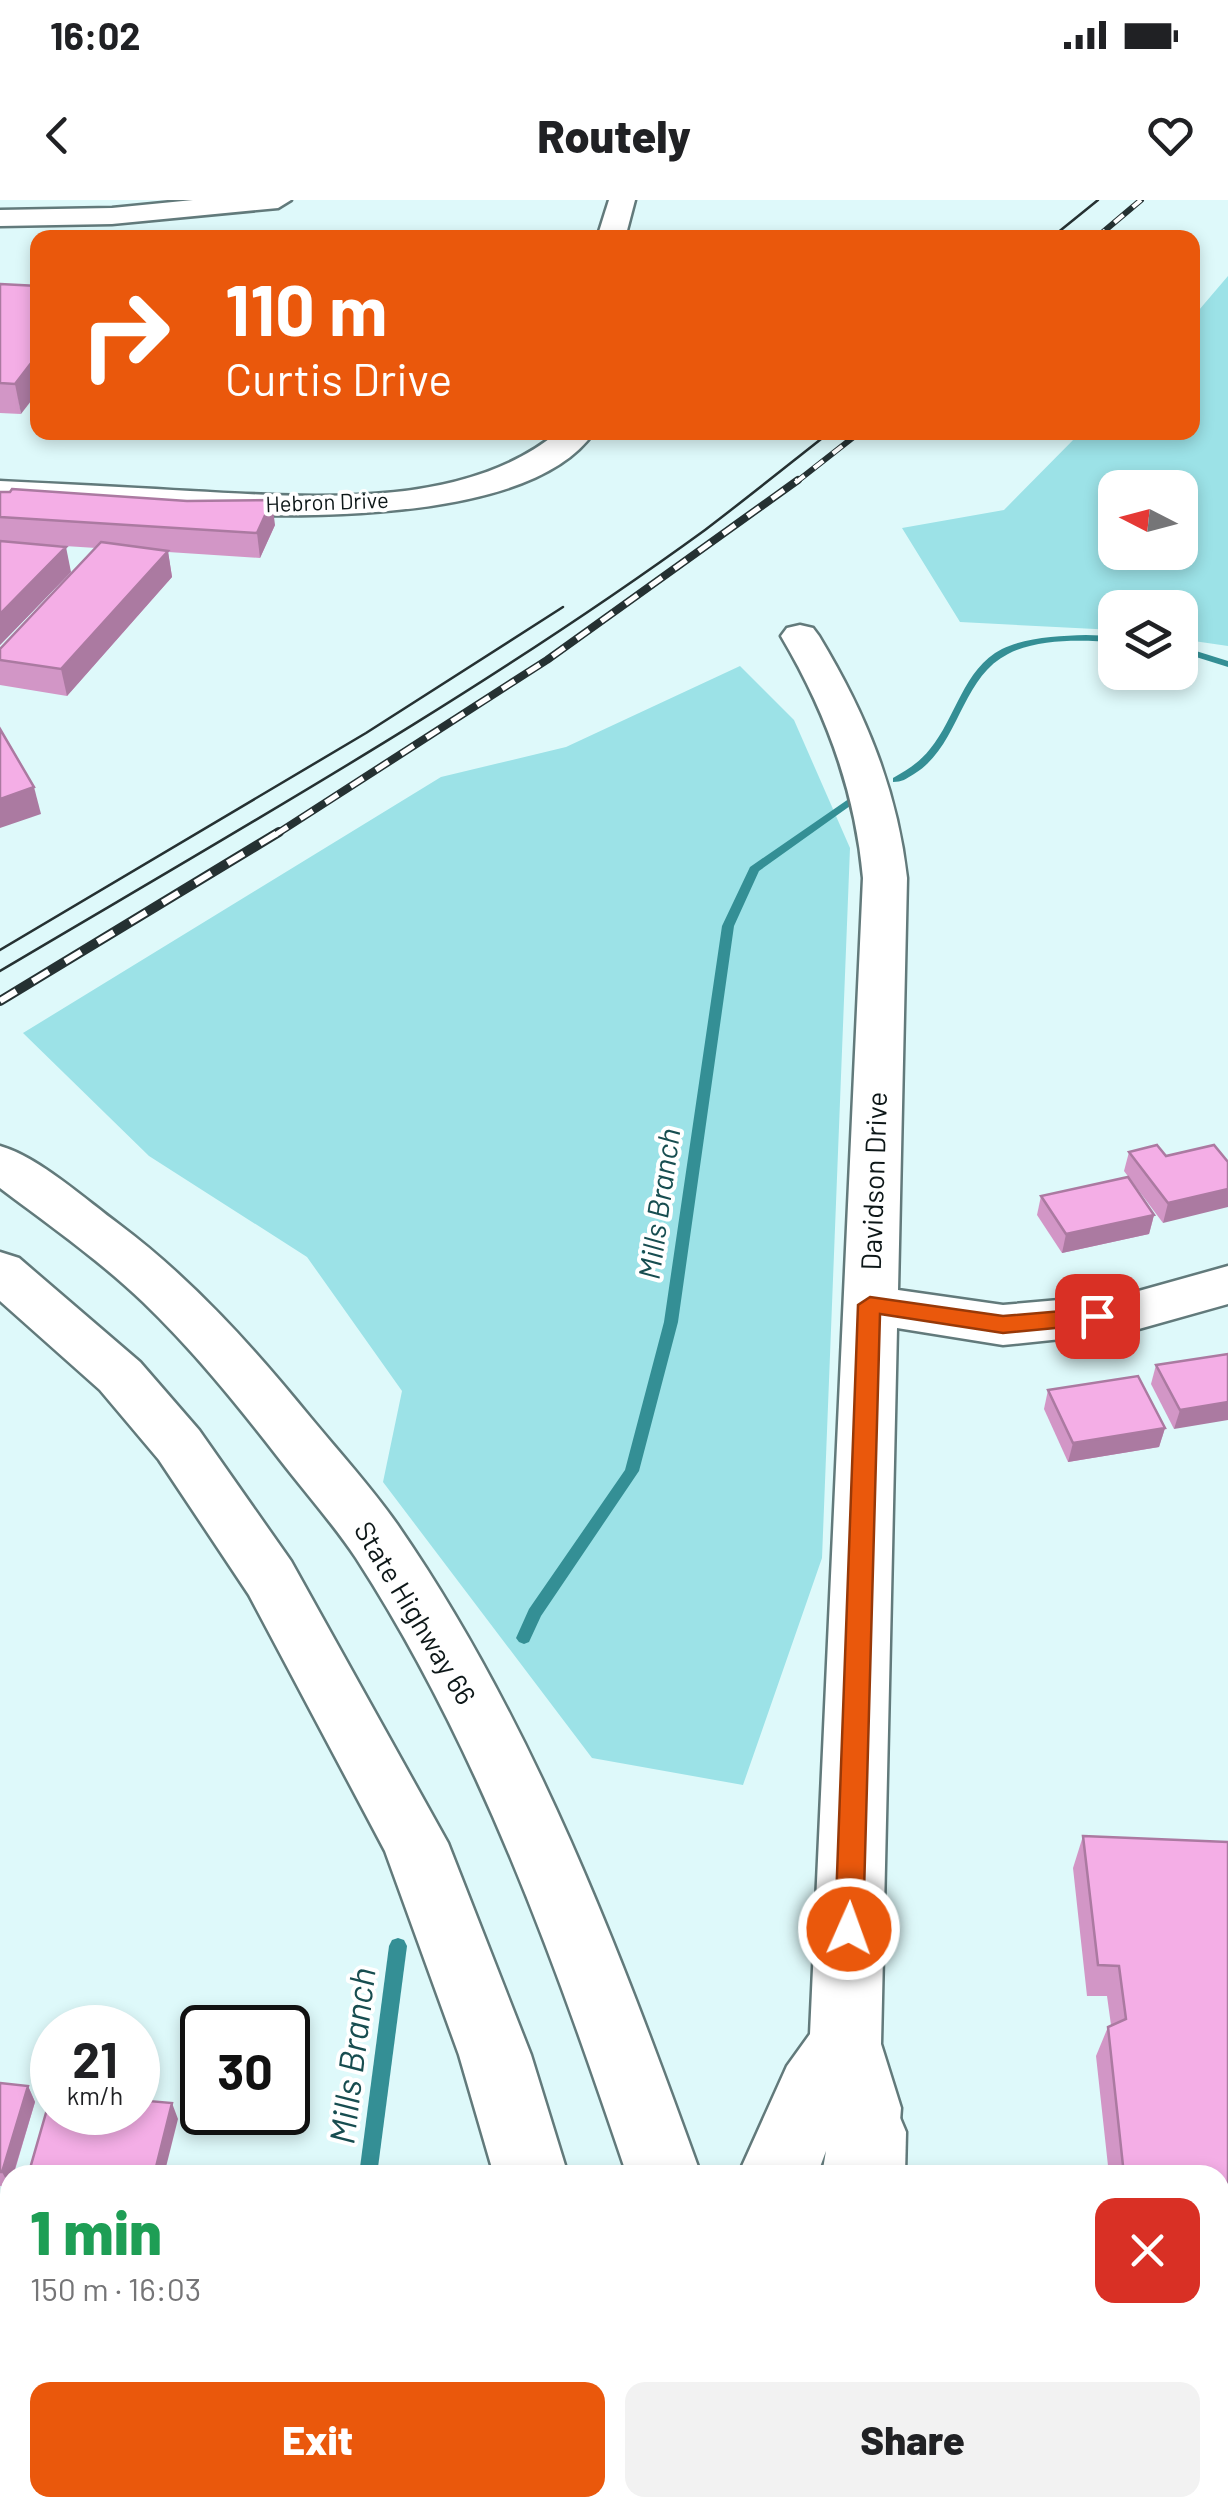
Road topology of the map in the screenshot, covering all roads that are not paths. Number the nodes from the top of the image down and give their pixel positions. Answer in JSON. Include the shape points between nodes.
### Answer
{"nodes":[{"id":1,"x":278,"y":200,"type":"edge"},
{"id":2,"x":622,"y":200,"type":"edge"},
{"id":3,"x":0,"y":218,"type":"edge"},
{"id":4,"x":613,"y":230,"type":"edge"},
{"id":5,"x":569,"y":440,"type":"edge"},
{"id":6,"x":0,"y":491,"type":"edge"},
{"id":7,"x":800,"y":636,"type":"dead end"},
{"id":8,"x":0,"y":1163,"type":"edge"},
{"id":9,"x":0,"y":1271,"type":"edge"},
{"id":10,"x":1228,"y":1286,"type":"edge"},
{"id":11,"x":870,"y":1305,"type":"junction"},
{"id":12,"x":845,"y":2044,"type":"junction"},
{"id":13,"x":865,"y":2161,"type":"edge"},
{"id":14,"x":528,"y":2165,"type":"edge"},
{"id":15,"x":661,"y":2165,"type":"edge"},
{"id":16,"x":782,"y":2165,"type":"edge"}],
"edges":[{"from":1,"to":3,"type":"street","via":[[112,216]]},
{"from":2,"to":4,"type":"street"},
{"from":5,"to":6,"type":"street","name":"Hebron Drive","via":[[490,484],[418,499],[304,507]]},
{"from":7,"to":11,"type":"street","name":"Davidson Drive","via":[[852,735],[883,841]]},
{"from":8,"to":15,"type":"street","name":"State Highway 66","via":[[139,1268],[203,1331],[374,1538],[486,1730],[546,1859]]},
{"from":9,"to":14,"type":"street","via":[[120,1376],[179,1445],[270,1578],[416,1843]]},
{"from":10,"to":11,"type":"street","via":[[1128,1313],[1003,1324]]},
{"from":11,"to":12,"type":"street","name":"Davidson Drive"},
{"from":12,"to":13,"type":"street","name":"Davidson Drive","via":[[866,2101]]},
{"from":12,"to":16,"type":"street","via":[[813,2091]]}]}
